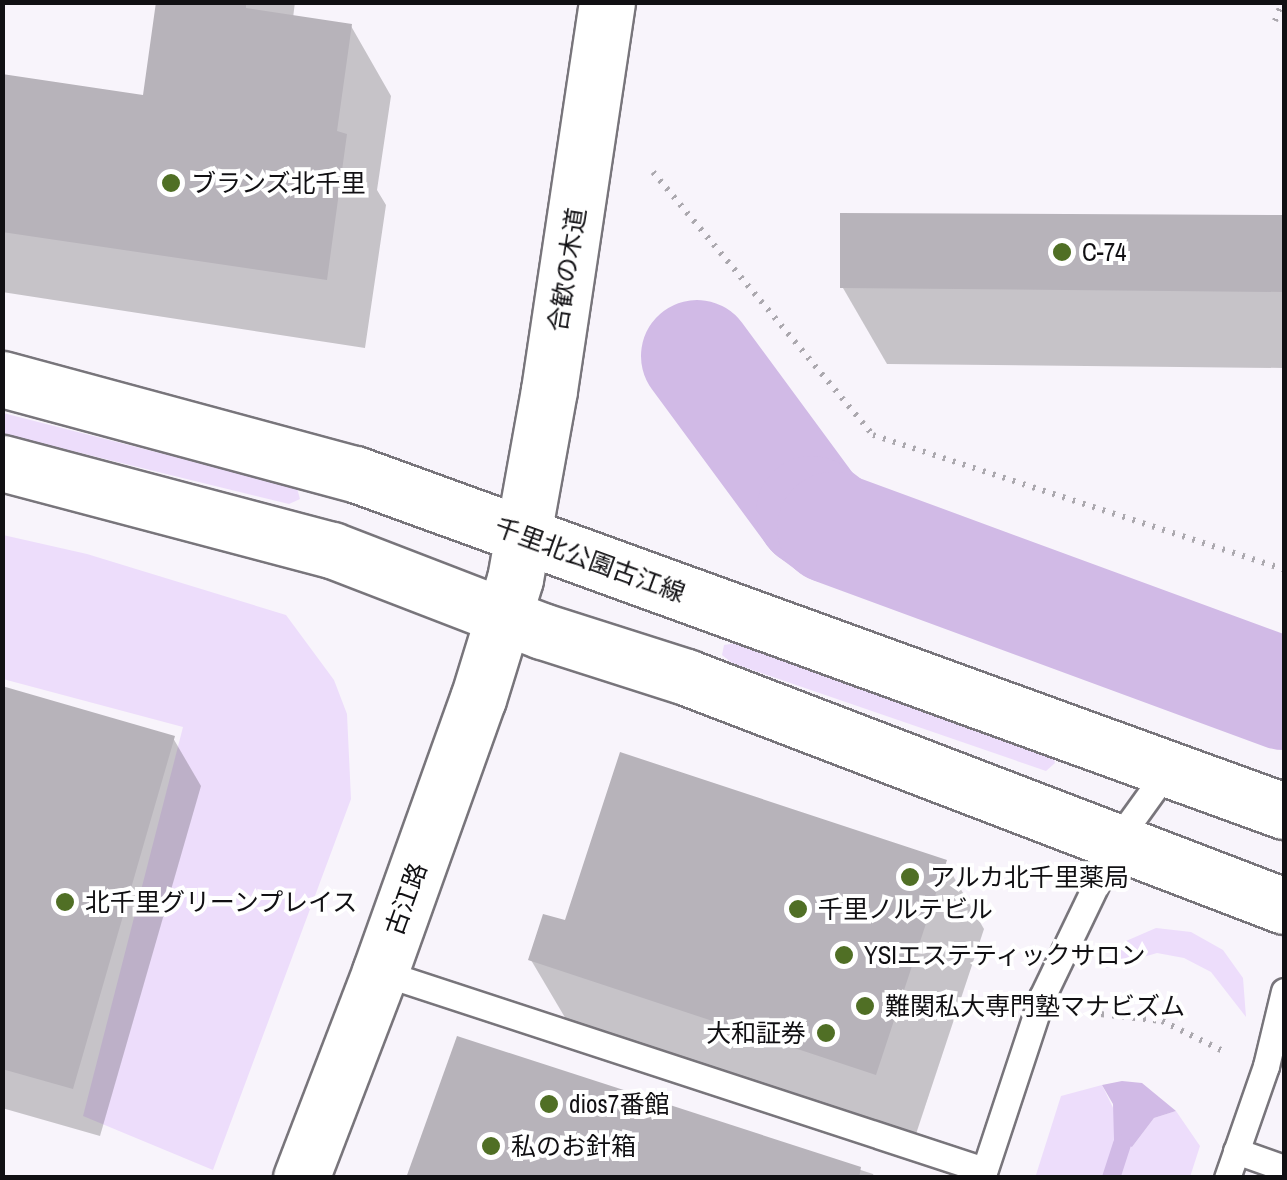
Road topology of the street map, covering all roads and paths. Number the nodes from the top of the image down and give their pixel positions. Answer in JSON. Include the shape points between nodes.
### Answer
{"nodes":[{"id":1,"x":608,"y":2,"type":"edge"},
{"id":2,"x":1282,"y":2,"type":"edge"},
{"id":3,"x":1275,"y":20,"type":"dead end"},
{"id":4,"x":653,"y":172,"type":"dead end"},
{"id":5,"x":2,"y":379,"type":"edge"},
{"id":6,"x":2,"y":463,"type":"edge"},
{"id":7,"x":524,"y":536,"type":"junction"},
{"id":8,"x":1284,"y":569,"type":"edge"},
{"id":9,"x":504,"y":618,"type":"junction"},
{"id":10,"x":1169,"y":768,"type":"junction"},
{"id":11,"x":1284,"y":811,"type":"edge"},
{"id":12,"x":1118,"y":839,"type":"junction"},
{"id":13,"x":1284,"y":906,"type":"edge"},
{"id":14,"x":380,"y":972,"type":"junction"},
{"id":15,"x":1284,"y":991,"type":"edge"},
{"id":16,"x":1092,"y":1013,"type":"dead end"},
{"id":17,"x":1224,"y":1052,"type":"dead end"},
{"id":18,"x":1236,"y":1151,"type":"junction"},
{"id":19,"x":1284,"y":1168,"type":"edge"},
{"id":20,"x":983,"y":1174,"type":"edge"},
{"id":21,"x":301,"y":1178,"type":"edge"},
{"id":22,"x":1227,"y":1178,"type":"edge"}],
"edges":[{"from":1,"to":7,"type":"street","name":"合歓の木道"},
{"from":2,"to":3,"type":"path"},
{"from":4,"to":8,"type":"path","via":[[872,436]]},
{"from":5,"to":7,"type":"street","name":"千里北公園古江線","via":[[355,474]]},
{"from":6,"to":9,"type":"street","via":[[332,550]]},
{"from":7,"to":9,"type":"street","name":"合歓の木道"},
{"from":7,"to":10,"type":"street","name":"千里北公園古江線"},
{"from":9,"to":12,"type":"street","via":[[686,676]]},
{"from":9,"to":14,"type":"street","name":"古江路"},
{"from":10,"to":11,"type":"street","name":"千里北公園古江線"},
{"from":10,"to":12,"type":"lane"},
{"from":12,"to":13,"type":"street"},
{"from":12,"to":20,"type":"lane","via":[[1042,997]]},
{"from":14,"to":20,"type":"lane"},
{"from":14,"to":21,"type":"street","name":"古江路"},
{"from":15,"to":18,"type":"lane"},
{"from":16,"to":17,"type":"path","via":[[1162,1021]]},
{"from":18,"to":19,"type":"lane"},
{"from":18,"to":22,"type":"lane"}]}
